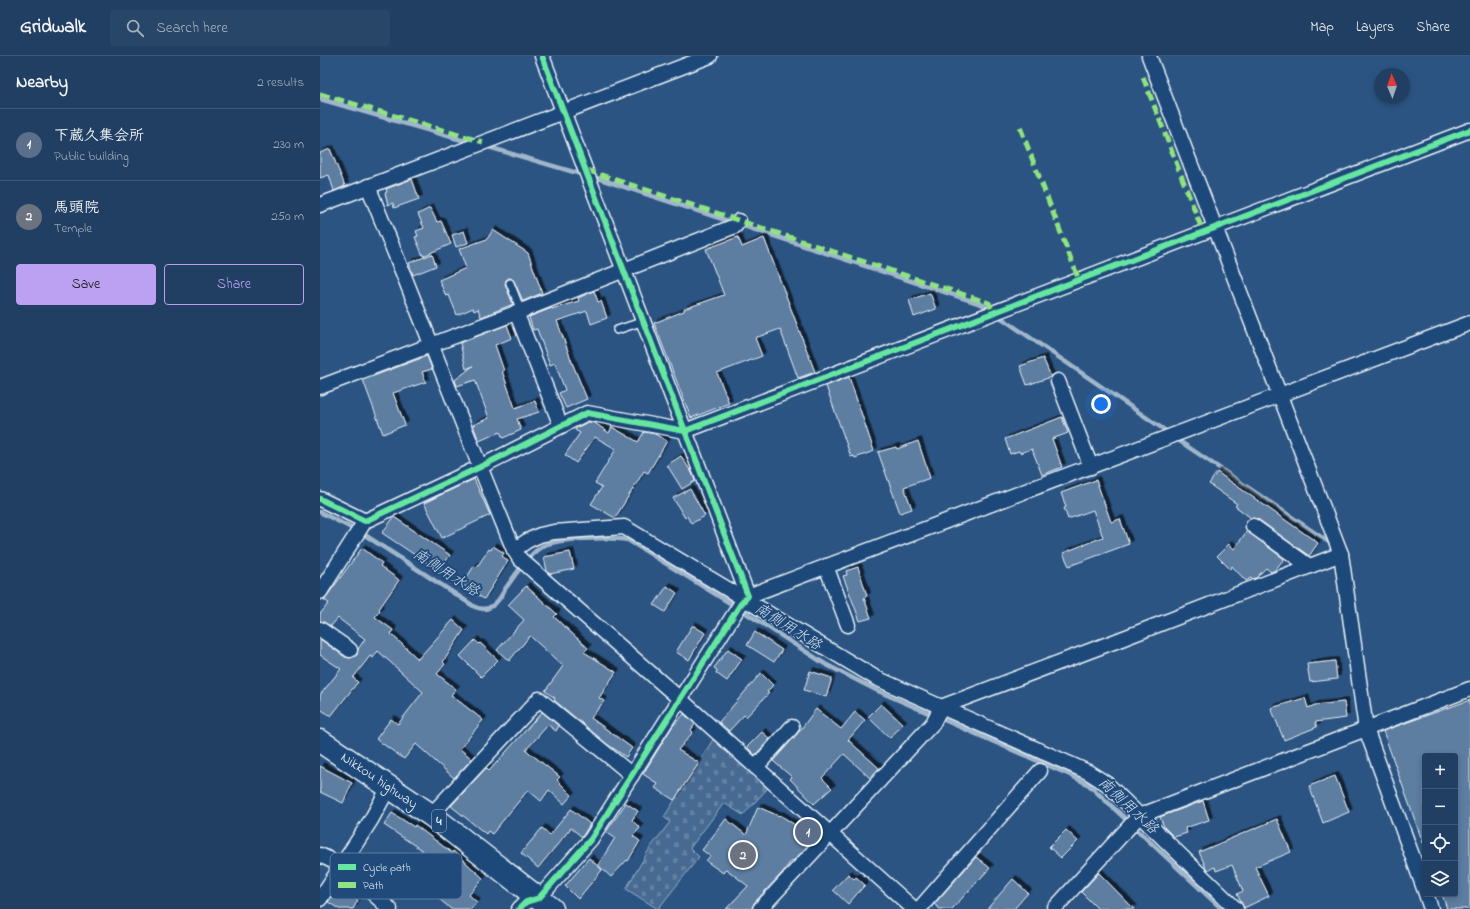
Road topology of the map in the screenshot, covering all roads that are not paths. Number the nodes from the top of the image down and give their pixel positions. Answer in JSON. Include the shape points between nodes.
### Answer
{"nodes":[{"id":1,"x":542,"y":56,"type":"edge"},
{"id":2,"x":710,"y":56,"type":"edge"},
{"id":3,"x":1149,"y":56,"type":"edge"},
{"id":4,"x":564,"y":112,"type":"junction"},
{"id":5,"x":1470,"y":130,"type":"edge"},
{"id":6,"x":368,"y":186,"type":"junction"},
{"id":7,"x":320,"y":205,"type":"edge"},
{"id":8,"x":739,"y":220,"type":"dead end"},
{"id":9,"x":1215,"y":228,"type":"junction"},
{"id":10,"x":624,"y":270,"type":"junction"},
{"id":11,"x":510,"y":283,"type":"dead end"},
{"id":12,"x":518,"y":312,"type":"junction"},
{"id":13,"x":644,"y":321,"type":"junction"},
{"id":14,"x":1470,"y":323,"type":"edge"},
{"id":15,"x":617,"y":330,"type":"dead end"},
{"id":16,"x":432,"y":344,"type":"junction"},
{"id":17,"x":1058,"y":381,"type":"dead end"},
{"id":18,"x":320,"y":387,"type":"edge"},
{"id":19,"x":1279,"y":396,"type":"junction"},
{"id":20,"x":561,"y":426,"type":"junction"},
{"id":21,"x":685,"y":431,"type":"junction"},
{"id":22,"x":480,"y":467,"type":"junction"},
{"id":23,"x":1091,"y":467,"type":"junction"},
{"id":24,"x":320,"y":499,"type":"edge"},
{"id":25,"x":1253,"y":526,"type":"dead end"},
{"id":26,"x":360,"y":529,"type":"junction"},
{"id":27,"x":1341,"y":554,"type":"junction"},
{"id":28,"x":517,"y":555,"type":"junction"},
{"id":29,"x":826,"y":566,"type":"junction"},
{"id":30,"x":1309,"y":566,"type":"junction"},
{"id":31,"x":320,"y":592,"type":"edge"},
{"id":32,"x":742,"y":604,"type":"junction"},
{"id":33,"x":848,"y":625,"type":"dead end"},
{"id":34,"x":320,"y":629,"type":"edge"},
{"id":35,"x":350,"y":650,"type":"dead end"},
{"id":36,"x":1470,"y":689,"type":"edge"},
{"id":37,"x":680,"y":700,"type":"junction"},
{"id":38,"x":937,"y":714,"type":"junction"},
{"id":39,"x":792,"y":727,"type":"dead end"},
{"id":40,"x":1366,"y":729,"type":"junction"},
{"id":41,"x":320,"y":741,"type":"edge"},
{"id":42,"x":756,"y":767,"type":"junction"},
{"id":43,"x":1040,"y":772,"type":"dead end"},
{"id":44,"x":632,"y":775,"type":"junction"},
{"id":45,"x":389,"y":787,"type":"junction"},
{"id":46,"x":431,"y":815,"type":"junction"},
{"id":47,"x":1133,"y":822,"type":"junction"},
{"id":48,"x":830,"y":833,"type":"junction"},
{"id":49,"x":351,"y":853,"type":"edge"},
{"id":50,"x":320,"y":855,"type":"edge"},
{"id":51,"x":330,"y":860,"type":"edge"},
{"id":52,"x":1422,"y":882,"type":"edge"},
{"id":53,"x":330,"y":885,"type":"edge"},
{"id":54,"x":1427,"y":897,"type":"edge"},
{"id":55,"x":320,"y":899,"type":"edge"},
{"id":56,"x":379,"y":899,"type":"edge"},
{"id":57,"x":545,"y":904,"type":"edge"},
{"id":58,"x":1058,"y":908,"type":"edge"},
{"id":59,"x":390,"y":909,"type":"edge"},
{"id":60,"x":519,"y":909,"type":"edge"},
{"id":61,"x":760,"y":909,"type":"edge"},
{"id":62,"x":914,"y":909,"type":"edge"},
{"id":63,"x":919,"y":909,"type":"edge"},
{"id":64,"x":1236,"y":909,"type":"edge"},
{"id":65,"x":1431,"y":909,"type":"edge"}],
"edges":[{"from":1,"to":4,"type":"street"},
{"from":2,"to":4,"type":"street"},
{"from":3,"to":9,"type":"street"},
{"from":4,"to":6,"type":"street"},
{"from":4,"to":10,"type":"street"},
{"from":5,"to":9,"type":"street"},
{"from":6,"to":7,"type":"street"},
{"from":6,"to":16,"type":"street"},
{"from":8,"to":10,"type":"street","via":[[735,226]]},
{"from":9,"to":19,"type":"street"},
{"from":9,"to":21,"type":"street"},
{"from":10,"to":12,"type":"street"},
{"from":10,"to":13,"type":"street"},
{"from":11,"to":12,"type":"lane"},
{"from":12,"to":16,"type":"street"},
{"from":12,"to":20,"type":"street"},
{"from":13,"to":15,"type":"lane"},
{"from":13,"to":21,"type":"street"},
{"from":14,"to":19,"type":"street"},
{"from":16,"to":18,"type":"street"},
{"from":16,"to":22,"type":"street"},
{"from":17,"to":23,"type":"street"},
{"from":19,"to":23,"type":"street"},
{"from":19,"to":27,"type":"street"},
{"from":20,"to":21,"type":"street","via":[[587,413]]},
{"from":20,"to":22,"type":"street"},
{"from":21,"to":32,"type":"street"},
{"from":22,"to":26,"type":"street"},
{"from":22,"to":28,"type":"street"},
{"from":23,"to":29,"type":"street"},
{"from":24,"to":26,"type":"street"},
{"from":25,"to":30,"type":"street"},
{"from":26,"to":31,"type":"street"},
{"from":27,"to":30,"type":"street"},
{"from":27,"to":40,"type":"street"},
{"from":28,"to":32,"type":"street","via":[[527,541],[540,535],[624,527]]},
{"from":28,"to":37,"type":"street"},
{"from":29,"to":32,"type":"street"},
{"from":29,"to":33,"type":"street"},
{"from":30,"to":38,"type":"street"},
{"from":32,"to":37,"type":"street"},
{"from":32,"to":38,"type":"street"},
{"from":34,"to":35,"type":"street"},
{"from":36,"to":40,"type":"street"},
{"from":37,"to":42,"type":"street"},
{"from":37,"to":44,"type":"street"},
{"from":38,"to":47,"type":"street","via":[[1088,772],[1107,784]]},
{"from":38,"to":48,"type":"street"},
{"from":39,"to":42,"type":"street"},
{"from":40,"to":47,"type":"street"},
{"from":40,"to":52,"type":"street"},
{"from":41,"to":45,"type":"highway","name":"Nikkou highway","number":"4"},
{"from":42,"to":48,"type":"street"},
{"from":43,"to":63,"type":"street"},
{"from":44,"to":46,"type":"street","via":[[539,699]]},
{"from":44,"to":57,"type":"street"},
{"from":45,"to":46,"type":"highway","name":"Nikkou highway","number":"4"},
{"from":45,"to":49,"type":"street"},
{"from":46,"to":57,"type":"highway","name":"Nikkou highway","number":"4"},
{"from":47,"to":58,"type":"street"},
{"from":47,"to":64,"type":"street"},
{"from":48,"to":61,"type":"street"},
{"from":48,"to":62,"type":"street"},
{"from":50,"to":51,"type":"street"},
{"from":53,"to":55,"type":"street"},
{"from":54,"to":65,"type":"street"},
{"from":56,"to":59,"type":"street"},
{"from":57,"to":60,"type":"street","via":[[526,902]]}]}
